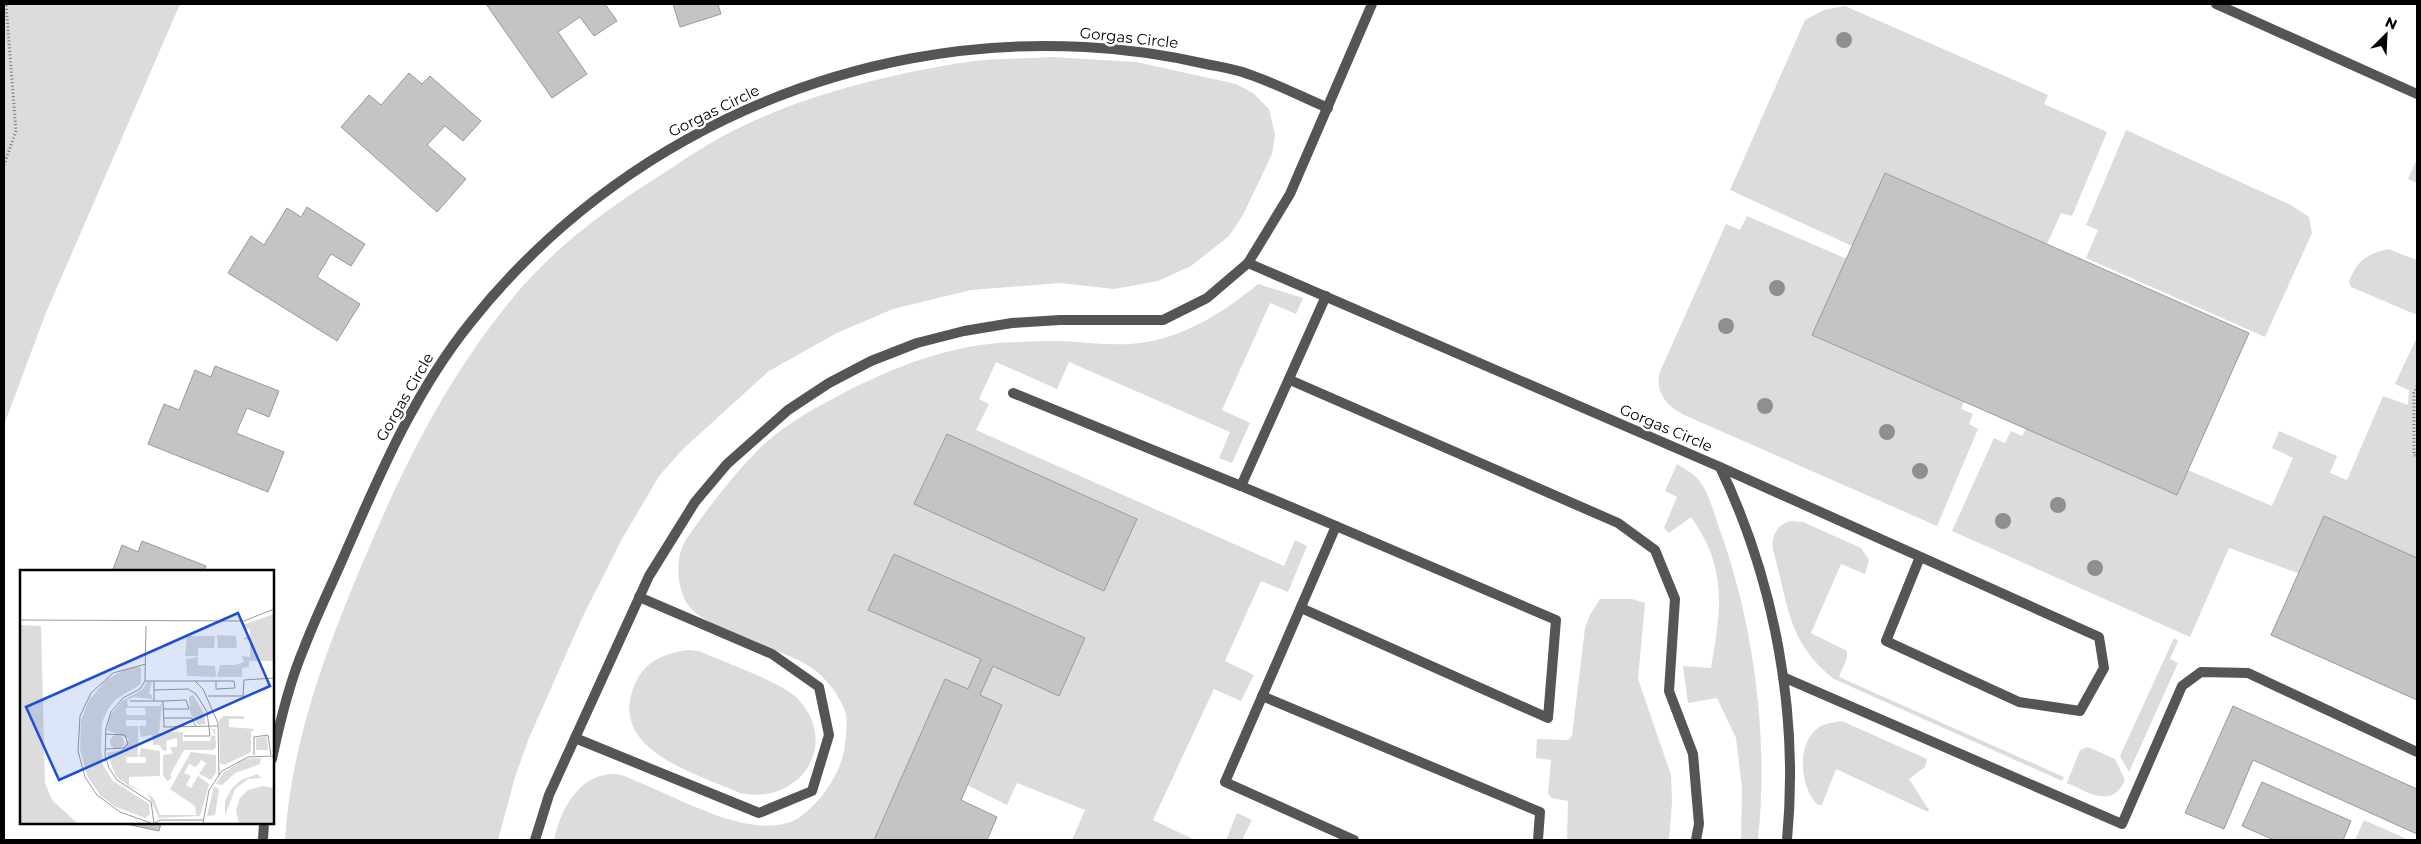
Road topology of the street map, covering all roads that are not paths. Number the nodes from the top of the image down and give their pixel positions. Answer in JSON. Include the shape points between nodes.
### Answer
{"nodes":[{"id":1,"x":1372,"y":4,"type":"edge"},
{"id":2,"x":2216,"y":4,"type":"edge"},
{"id":3,"x":2417,"y":94,"type":"edge"},
{"id":4,"x":1328,"y":108,"type":"junction"},
{"id":5,"x":1248,"y":262,"type":"junction"},
{"id":6,"x":1326,"y":296,"type":"junction"},
{"id":7,"x":1290,"y":380,"type":"junction"},
{"id":8,"x":1013,"y":393,"type":"dead end"},
{"id":9,"x":1720,"y":467,"type":"junction"},
{"id":10,"x":1241,"y":486,"type":"junction"},
{"id":11,"x":1336,"y":526,"type":"junction"},
{"id":12,"x":1920,"y":557,"type":"junction"},
{"id":13,"x":639,"y":597,"type":"junction"},
{"id":14,"x":1301,"y":608,"type":"junction"},
{"id":15,"x":1783,"y":677,"type":"junction"},
{"id":16,"x":1262,"y":696,"type":"junction"},
{"id":17,"x":575,"y":738,"type":"junction"},
{"id":18,"x":274,"y":750,"type":"edge"},
{"id":19,"x":2417,"y":752,"type":"edge"},
{"id":20,"x":264,"y":824,"type":"edge"},
{"id":21,"x":263,"y":840,"type":"edge"},
{"id":22,"x":535,"y":840,"type":"edge"},
{"id":23,"x":1354,"y":840,"type":"edge"},
{"id":24,"x":1538,"y":840,"type":"edge"},
{"id":25,"x":1696,"y":840,"type":"edge"},
{"id":26,"x":1787,"y":840,"type":"edge"}],
"edges":[{"from":1,"to":4,"type":"street"},
{"from":2,"to":3,"type":"street"},
{"from":4,"to":5,"type":"street","via":[[1290,194]]},
{"from":4,"to":18,"type":"street","name":"Gorgas Circle","via":[[1247,73],[1170,56],[1121,49],[1045,45],[988,48],[893,61],[820,81],[747,108],[678,144],[612,186],[550,236],[472,321],[426,385],[394,443],[303,650]]},
{"from":5,"to":6,"type":"street","name":"Gorgas Circle"},
{"from":5,"to":13,"type":"street","via":[[1207,298],[1163,320],[1060,320],[964,331],[917,343],[829,383],[788,410],[727,464],[678,526]]},
{"from":6,"to":7,"type":"street"},
{"from":6,"to":9,"type":"street","name":"Gorgas Circle"},
{"from":7,"to":10,"type":"street"},
{"from":7,"to":25,"type":"street","via":[[1618,523],[1655,550],[1675,599],[1669,691],[1693,754],[1698,824]]},
{"from":8,"to":10,"type":"street"},
{"from":9,"to":12,"type":"street"},
{"from":9,"to":15,"type":"street","name":"Gorgas Circle","via":[[1741,511],[1764,584]]},
{"from":10,"to":11,"type":"street"},
{"from":11,"to":14,"type":"street"},
{"from":11,"to":14,"type":"street","via":[[1556,620],[1548,718]]},
{"from":12,"to":12,"type":"street","via":[[2099,638],[2104,668],[2080,711],[2019,702],[1886,641]]},
{"from":13,"to":17,"type":"street"},
{"from":13,"to":17,"type":"street","via":[[772,654],[819,687],[829,735],[812,791],[759,813]]},
{"from":14,"to":16,"type":"street"},
{"from":15,"to":19,"type":"street","via":[[2122,824],[2182,686],[2201,672],[2248,673]]},
{"from":15,"to":26,"type":"street","name":"Gorgas Circle","via":[[1789,736]]},
{"from":16,"to":23,"type":"street","via":[[1225,782]]},
{"from":16,"to":24,"type":"street","via":[[1540,812]]},
{"from":17,"to":22,"type":"street"},
{"from":20,"to":21,"type":"street"}]}
